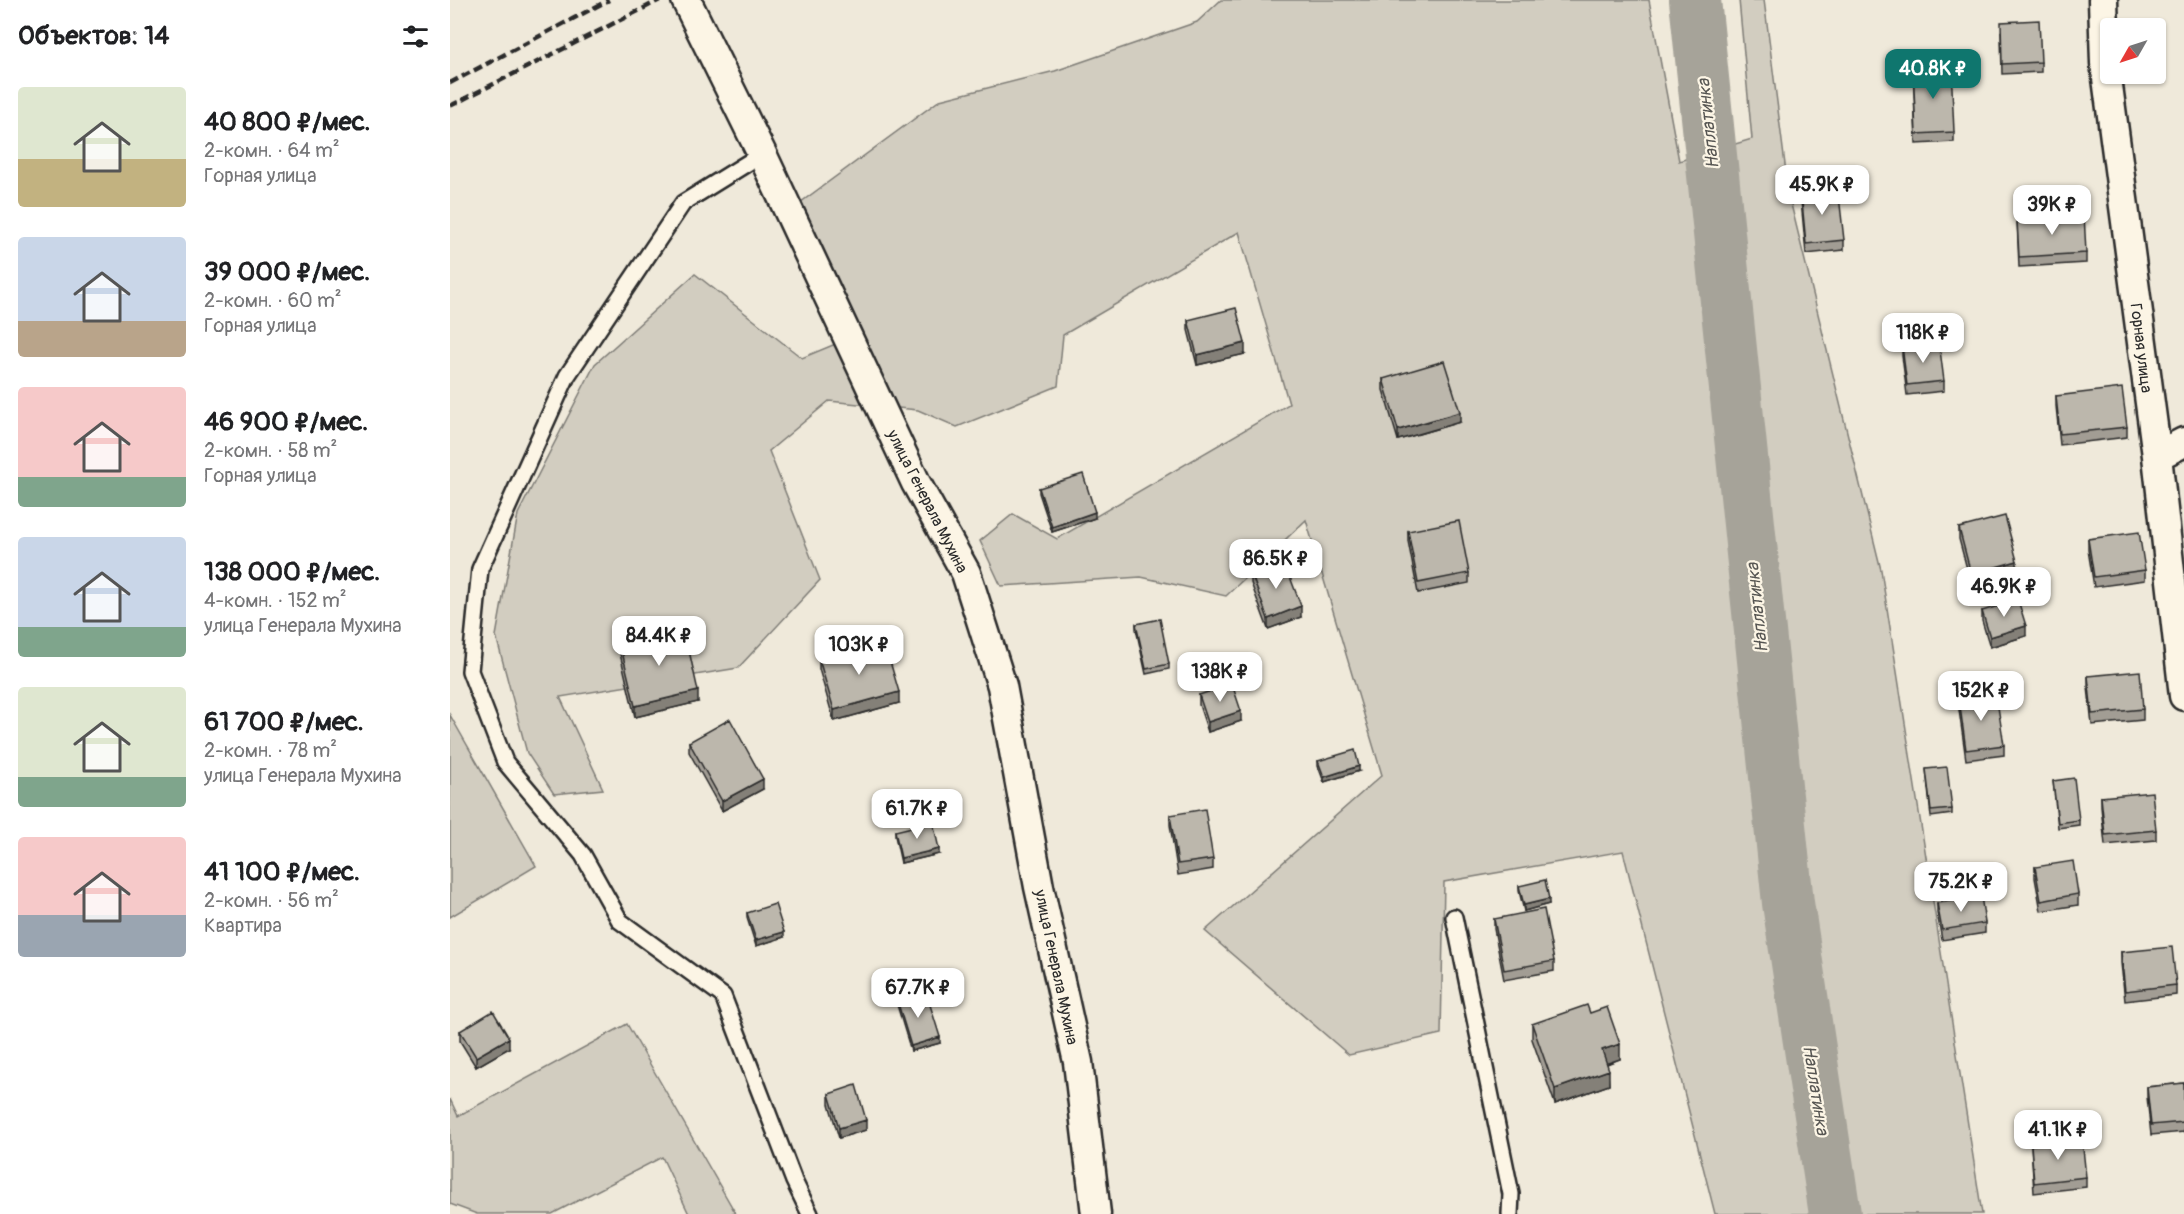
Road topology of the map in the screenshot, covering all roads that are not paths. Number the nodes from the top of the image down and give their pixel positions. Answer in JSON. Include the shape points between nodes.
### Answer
{"nodes":[{"id":1,"x":686,"y":0,"type":"edge"},
{"id":2,"x":2103,"y":0,"type":"edge"},
{"id":3,"x":762,"y":154,"type":"junction"},
{"id":4,"x":2184,"y":442,"type":"edge"},
{"id":5,"x":2157,"y":456,"type":"junction"},
{"id":6,"x":2184,"y":696,"type":"edge"},
{"id":7,"x":1454,"y":917,"type":"dead end"},
{"id":8,"x":810,"y":1214,"type":"edge"},
{"id":9,"x":1096,"y":1214,"type":"edge"},
{"id":10,"x":1510,"y":1214,"type":"edge"}],
"edges":[{"from":1,"to":3,"type":"street","name":"улица Генерала Мухина"},
{"from":2,"to":5,"type":"street","name":"Горная улица","via":[[2105,63]]},
{"from":3,"to":8,"type":"lane","via":[[683,203],[567,376],[480,569],[470,670],[505,762],[583,855],[620,921],[723,996]]},
{"from":3,"to":9,"type":"street","name":"улица Генерала Мухина","via":[[916,483],[966,573],[1002,686],[1078,1062]]},
{"from":4,"to":5,"type":"street"},
{"from":5,"to":6,"type":"street","name":"Горная улица"},
{"from":7,"to":10,"type":"lane","via":[[1511,1194]]}]}
